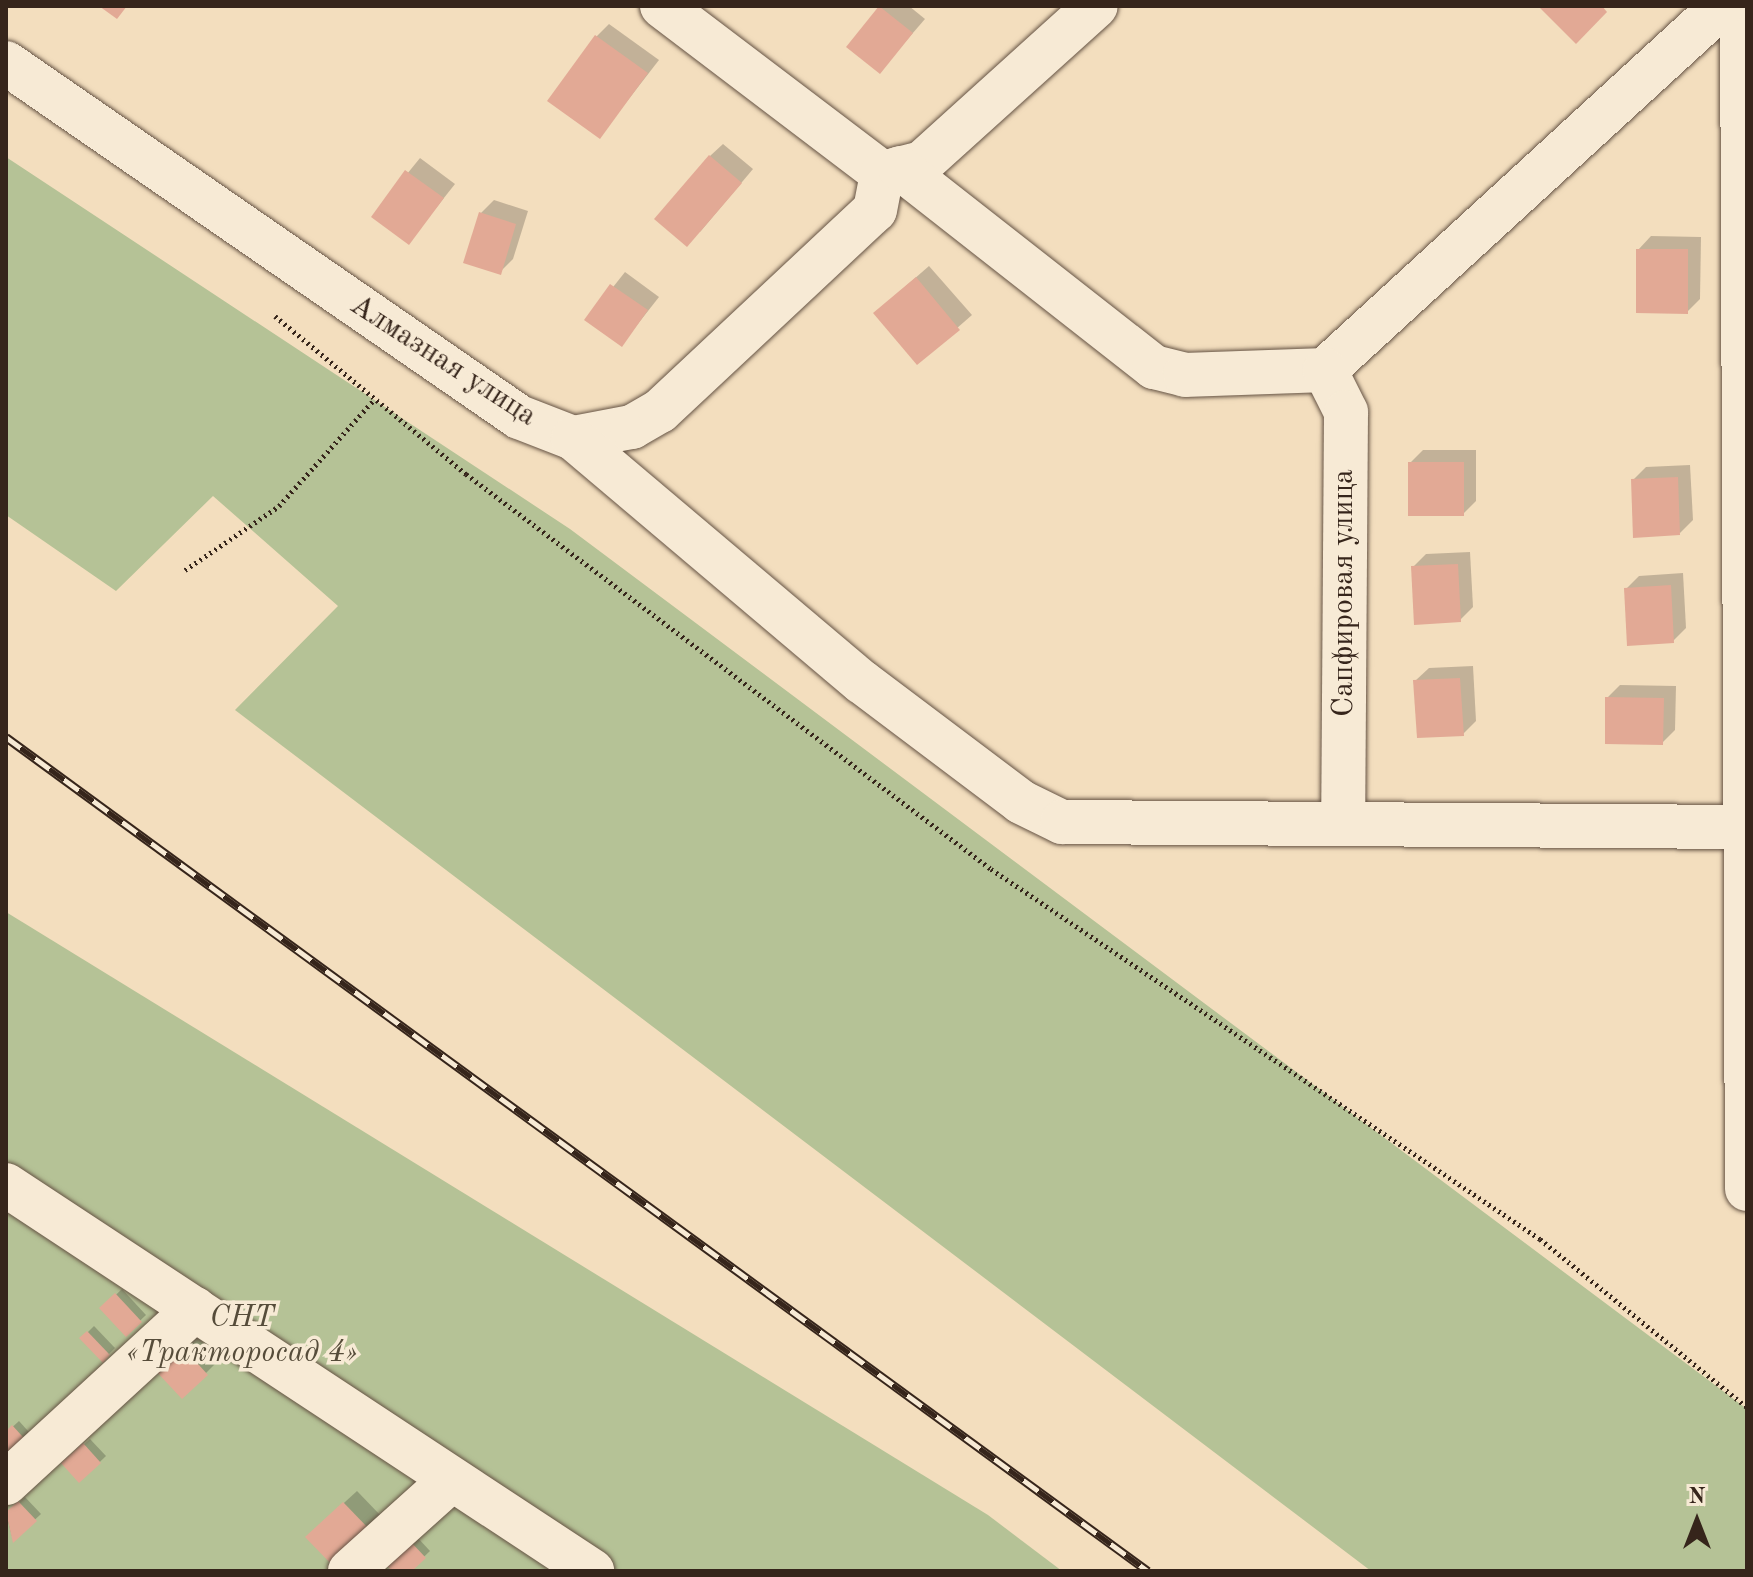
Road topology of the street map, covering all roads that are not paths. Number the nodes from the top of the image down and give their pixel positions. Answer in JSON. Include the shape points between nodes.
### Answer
{"nodes":[{"id":1,"x":662,"y":6,"type":"edge"},
{"id":2,"x":1096,"y":6,"type":"edge"},
{"id":3,"x":1722,"y":6,"type":"edge"},
{"id":4,"x":1742,"y":6,"type":"edge"},
{"id":5,"x":6,"y":63,"type":"edge"},
{"id":6,"x":891,"y":170,"type":"junction"},
{"id":7,"x":1325,"y":370,"type":"junction"},
{"id":8,"x":573,"y":438,"type":"junction"},
{"id":9,"x":1343,"y":822,"type":"junction"},
{"id":10,"x":1747,"y":826,"type":"edge"},
{"id":11,"x":6,"y":1185,"type":"edge"},
{"id":12,"x":1747,"y":1189,"type":"edge"},
{"id":13,"x":195,"y":1309,"type":"junction"},
{"id":14,"x":452,"y":1479,"type":"junction"},
{"id":15,"x":6,"y":1483,"type":"edge"},
{"id":16,"x":350,"y":1571,"type":"edge"},
{"id":17,"x":592,"y":1571,"type":"edge"}],
"edges":[{"from":1,"to":6,"type":"street"},
{"from":2,"to":6,"type":"street","via":[[922,163]]},
{"from":3,"to":7,"type":"street"},
{"from":4,"to":10,"type":"street"},
{"from":5,"to":8,"type":"street","name":"Алмазная улица","via":[[519,417]]},
{"from":6,"to":7,"type":"street","via":[[1154,367],[1185,375]]},
{"from":6,"to":8,"type":"street","name":"Алмазная улица","via":[[875,210],[660,411],[632,427]]},
{"from":7,"to":9,"type":"street","name":"Сапфировая улица","via":[[1346,412]]},
{"from":8,"to":9,"type":"street","via":[[862,682],[1021,802],[1062,822],[1095,825]]},
{"from":9,"to":10,"type":"street"},
{"from":10,"to":12,"type":"street"},
{"from":11,"to":13,"type":"street"},
{"from":13,"to":14,"type":"street"},
{"from":13,"to":15,"type":"street"},
{"from":14,"to":16,"type":"street"},
{"from":14,"to":17,"type":"street"}]}
